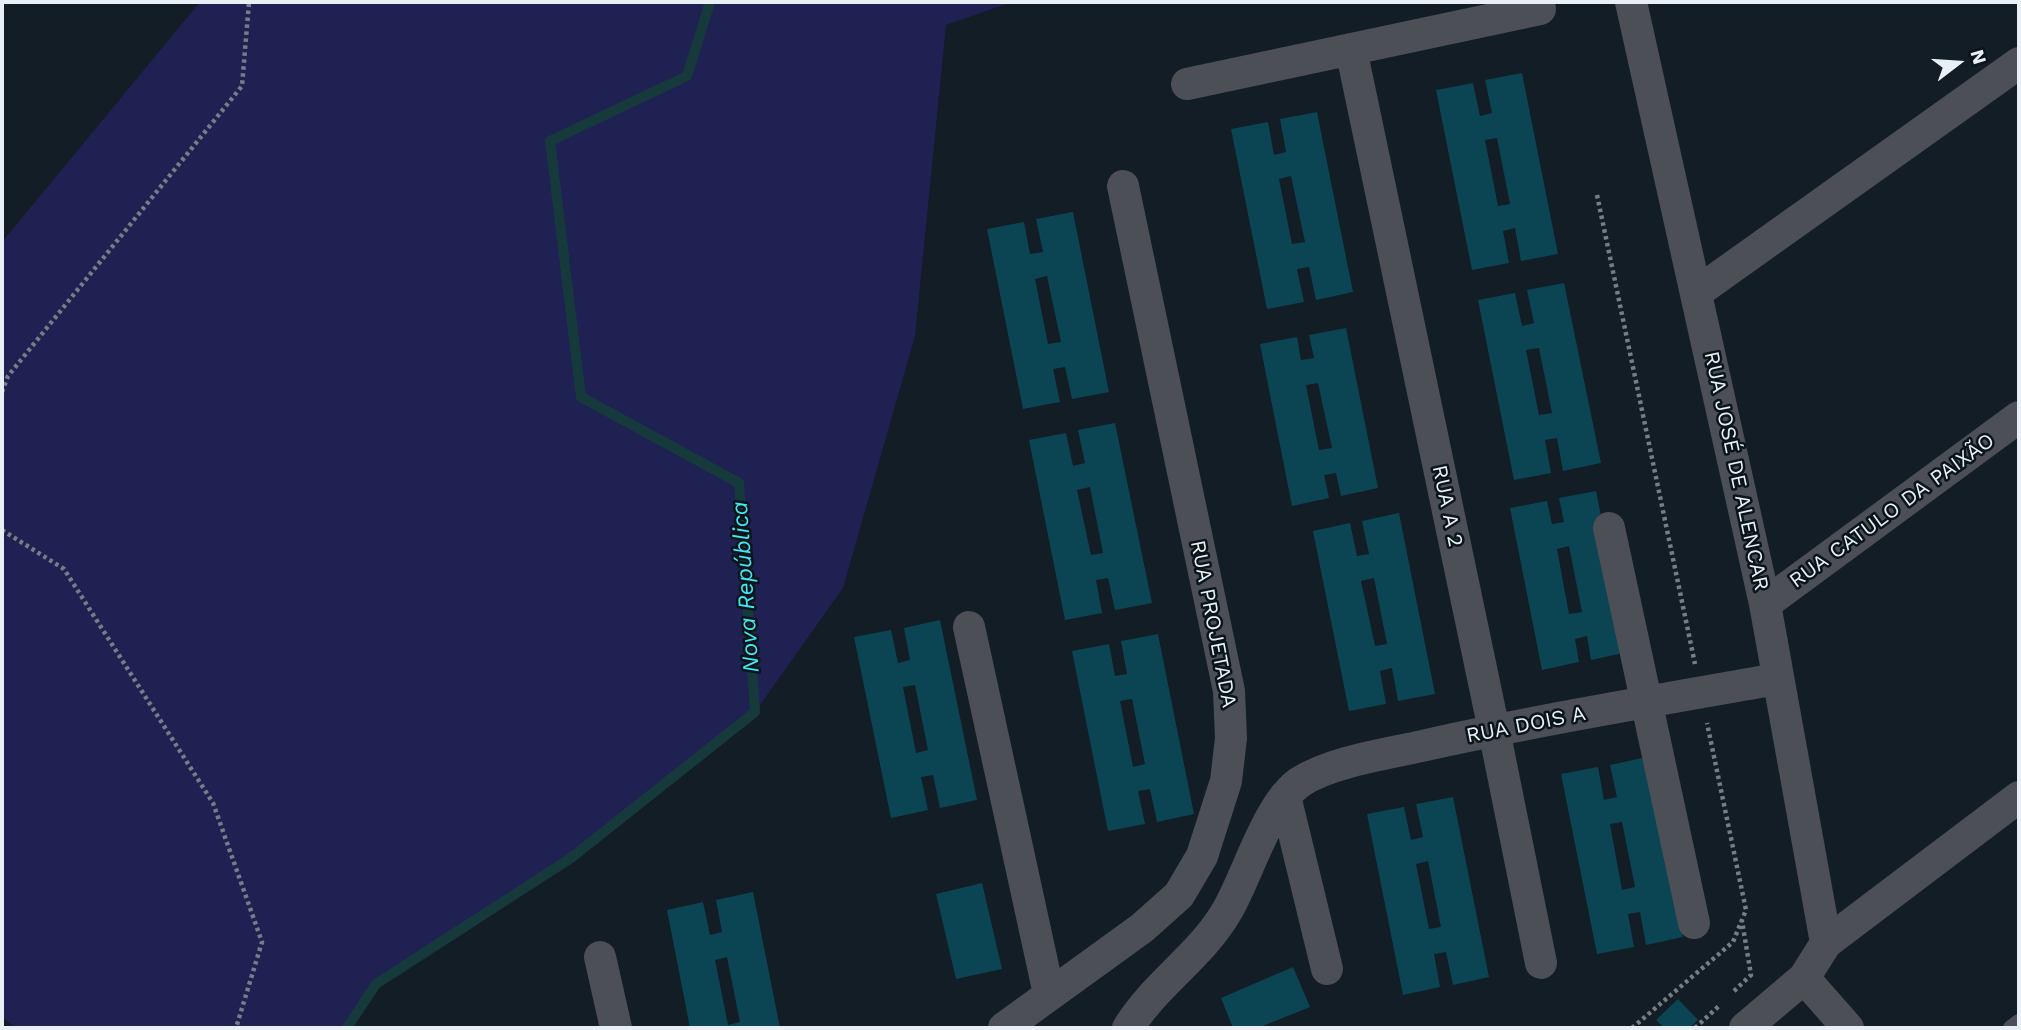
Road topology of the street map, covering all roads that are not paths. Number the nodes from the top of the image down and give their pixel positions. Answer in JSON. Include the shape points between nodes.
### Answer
{"nodes":[{"id":1,"x":1631,"y":2,"type":"edge"},
{"id":2,"x":1540,"y":9,"type":"dead end"},
{"id":3,"x":1351,"y":49,"type":"junction"},
{"id":4,"x":2019,"y":63,"type":"edge"},
{"id":5,"x":1187,"y":84,"type":"dead end"},
{"id":6,"x":1123,"y":186,"type":"dead end"},
{"id":7,"x":1696,"y":293,"type":"junction"},
{"id":8,"x":2019,"y":417,"type":"edge"},
{"id":9,"x":1609,"y":528,"type":"dead end"},
{"id":10,"x":1765,"y":604,"type":"junction"},
{"id":11,"x":969,"y":627,"type":"dead end"},
{"id":12,"x":1777,"y":679,"type":"junction"},
{"id":13,"x":1647,"y":702,"type":"junction"},
{"id":14,"x":1494,"y":730,"type":"junction"},
{"id":15,"x":1284,"y":796,"type":"junction"},
{"id":16,"x":2019,"y":797,"type":"edge"},
{"id":17,"x":1693,"y":923,"type":"dead end"},
{"id":18,"x":1826,"y":943,"type":"junction"},
{"id":19,"x":600,"y":957,"type":"dead end"},
{"id":20,"x":1541,"y":963,"type":"dead end"},
{"id":21,"x":1327,"y":969,"type":"dead end"},
{"id":22,"x":1804,"y":978,"type":"junction"},
{"id":23,"x":1049,"y":994,"type":"junction"},
{"id":24,"x":2019,"y":1022,"type":"edge"},
{"id":25,"x":617,"y":1028,"type":"edge"},
{"id":26,"x":1004,"y":1028,"type":"edge"},
{"id":27,"x":1128,"y":1028,"type":"edge"},
{"id":28,"x":1745,"y":1028,"type":"edge"},
{"id":29,"x":1848,"y":1028,"type":"edge"},
{"id":30,"x":2011,"y":1028,"type":"edge"}],
"edges":[{"from":1,"to":7,"type":"street","name":"RUA JOSÉ DE ALENCAR"},
{"from":2,"to":3,"type":"street"},
{"from":3,"to":5,"type":"street"},
{"from":3,"to":14,"type":"street","name":"RUA A 2"},
{"from":4,"to":7,"type":"street"},
{"from":6,"to":23,"type":"street","name":"RUA PROJETADA","via":[[1229,691],[1231,737],[1226,781],[1202,856],[1179,895],[1142,928]]},
{"from":7,"to":10,"type":"street","name":"RUA JOSÉ DE ALENCAR"},
{"from":8,"to":10,"type":"street","name":"RUA CATULO DA PAIXÃO"},
{"from":9,"to":13,"type":"street"},
{"from":10,"to":12,"type":"street","name":"RUA JOSÉ DE ALENCAR"},
{"from":11,"to":23,"type":"street"},
{"from":12,"to":13,"type":"street","name":"RUA DOIS A"},
{"from":12,"to":18,"type":"street","name":"RUA JOSÉ DE ALENCAR"},
{"from":13,"to":14,"type":"street","name":"RUA DOIS A"},
{"from":13,"to":17,"type":"street"},
{"from":14,"to":15,"type":"street","name":"RUA DOIS A","via":[[1360,760],[1300,782]]},
{"from":14,"to":20,"type":"street","name":"RUA A 2"},
{"from":15,"to":21,"type":"street"},
{"from":15,"to":27,"type":"street","via":[[1208,940]]},
{"from":16,"to":18,"type":"street"},
{"from":18,"to":22,"type":"street"},
{"from":19,"to":25,"type":"street"},
{"from":22,"to":28,"type":"street"},
{"from":22,"to":29,"type":"street"},
{"from":23,"to":26,"type":"street","name":"RUA PROJETADA"},
{"from":24,"to":30,"type":"lane"}]}
